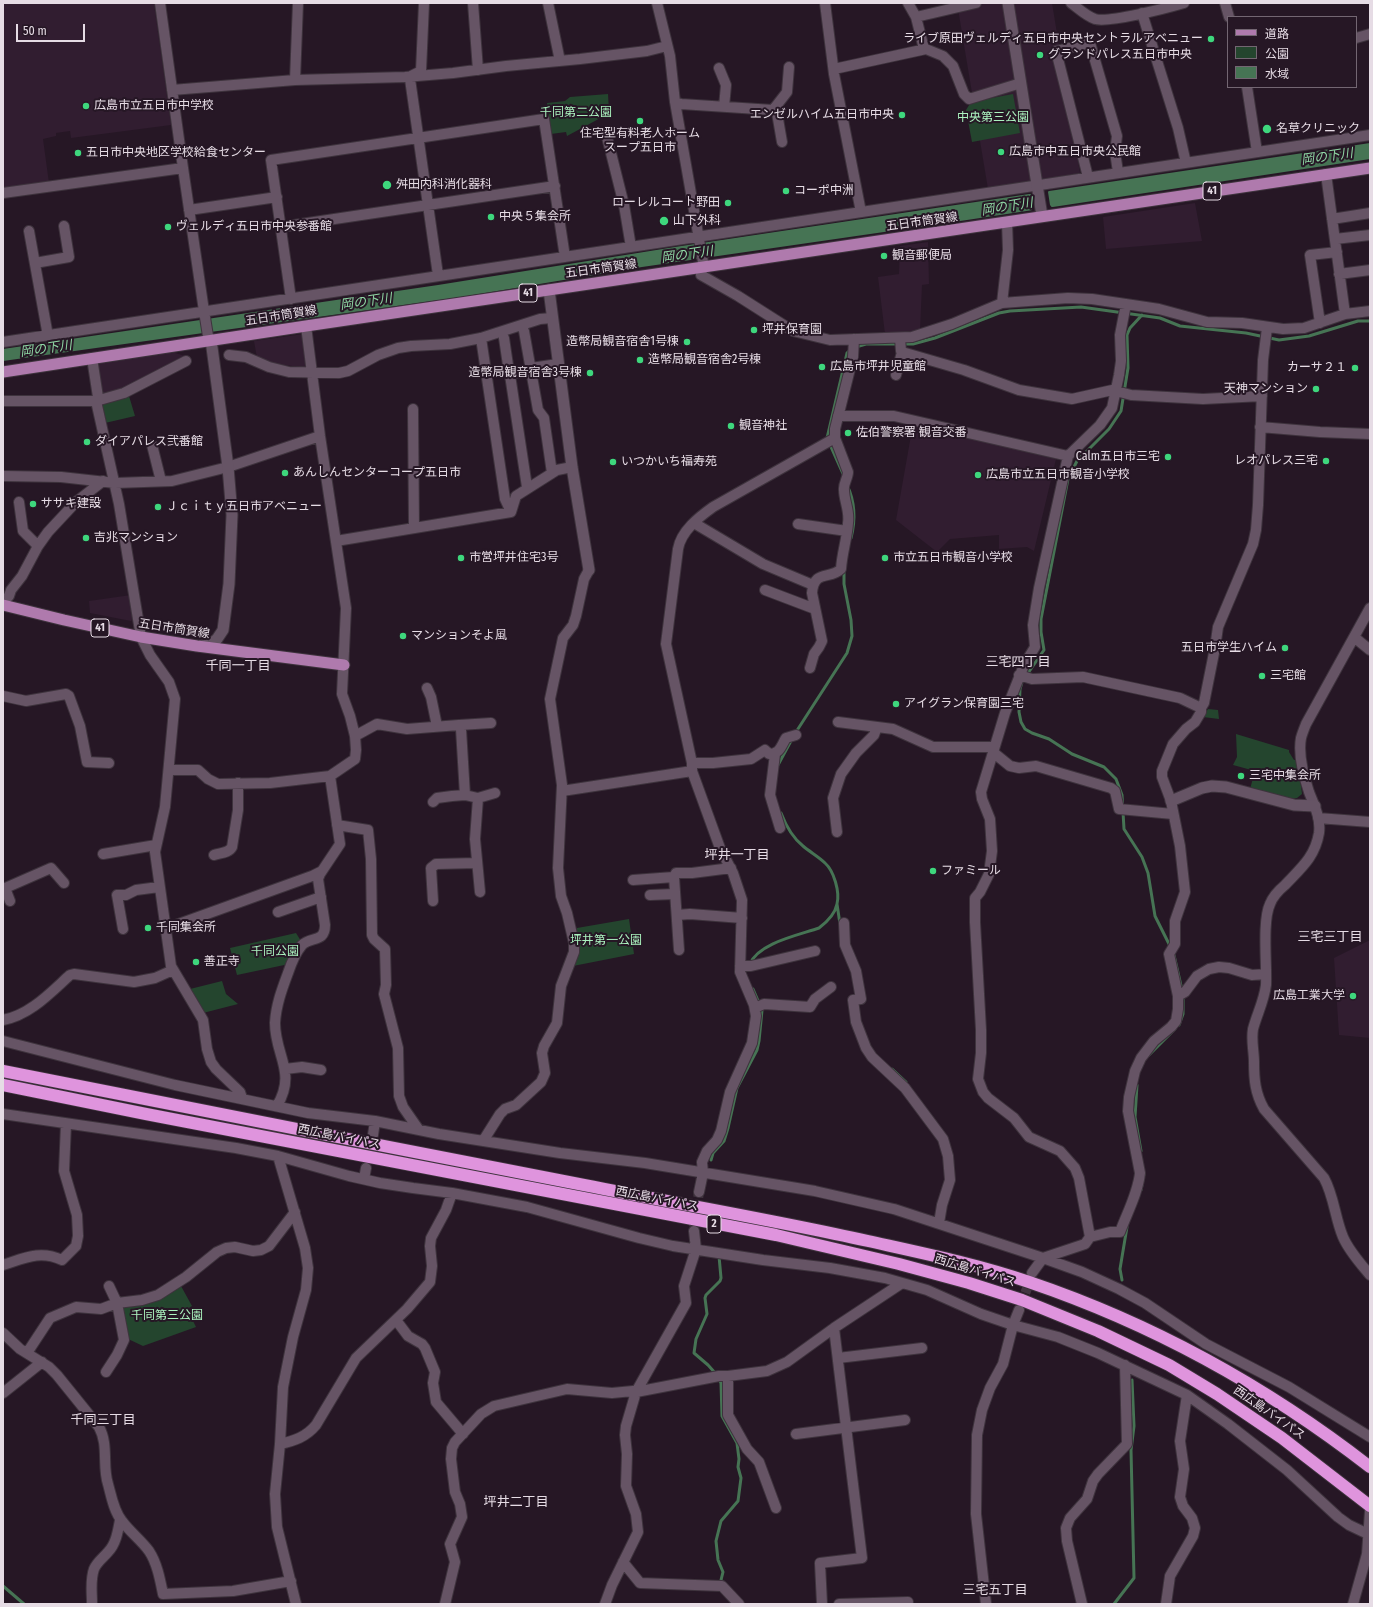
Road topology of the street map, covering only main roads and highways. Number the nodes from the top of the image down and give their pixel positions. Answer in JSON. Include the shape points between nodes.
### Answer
{"nodes":[{"id":1,"x":1370,"y":168,"type":"edge"},
{"id":2,"x":3,"y":372,"type":"edge"},
{"id":3,"x":3,"y":603,"type":"edge"},
{"id":4,"x":344,"y":665,"type":"road end"},
{"id":5,"x":3,"y":1071,"type":"edge"},
{"id":6,"x":3,"y":1085,"type":"edge"},
{"id":7,"x":1370,"y":1467,"type":"edge"},
{"id":8,"x":1370,"y":1506,"type":"edge"}],
"edges":[{"from":1,"to":2,"type":"main road","name":"五日市筒賀線","number":"41","via":[[1042,214],[1007,222],[210,338]]},
{"from":3,"to":4,"type":"main road","name":"五日市筒賀線","number":"41","via":[[64,620],[142,637]]},
{"from":5,"to":7,"type":"highway","name":"西広島バイパス","number":"2","via":[[777,1222],[973,1266],[1028,1282],[1103,1310],[1185,1347],[1291,1410]]},
{"from":6,"to":8,"type":"highway","name":"西広島バイパス","number":"2","via":[[776,1235],[969,1282],[1091,1328],[1169,1365],[1282,1438]]}]}
